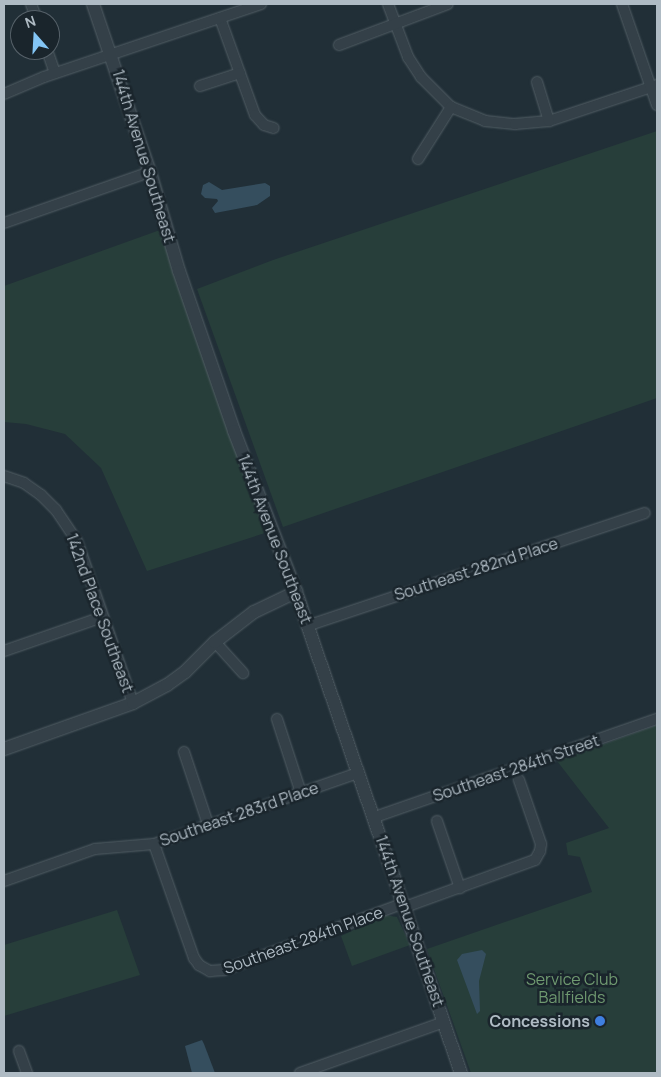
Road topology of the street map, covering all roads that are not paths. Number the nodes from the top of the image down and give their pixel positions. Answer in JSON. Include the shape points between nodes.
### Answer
{"nodes":[{"id":1,"x":93,"y":4,"type":"edge"},
{"id":2,"x":261,"y":4,"type":"edge"},
{"id":3,"x":388,"y":4,"type":"edge"},
{"id":4,"x":448,"y":4,"type":"edge"},
{"id":5,"x":622,"y":4,"type":"edge"},
{"id":6,"x":220,"y":18,"type":"junction"},
{"id":7,"x":396,"y":25,"type":"junction"},
{"id":8,"x":339,"y":45,"type":"dead end"},
{"id":9,"x":111,"y":54,"type":"junction"},
{"id":10,"x":50,"y":60,"type":"edge"},
{"id":11,"x":55,"y":73,"type":"junction"},
{"id":12,"x":240,"y":73,"type":"junction"},
{"id":13,"x":537,"y":82,"type":"dead end"},
{"id":14,"x":200,"y":86,"type":"dead end"},
{"id":15,"x":654,"y":86,"type":"edge"},
{"id":16,"x":4,"y":94,"type":"edge"},
{"id":17,"x":657,"y":105,"type":"edge"},
{"id":18,"x":451,"y":107,"type":"junction"},
{"id":19,"x":549,"y":121,"type":"junction"},
{"id":20,"x":274,"y":128,"type":"dead end"},
{"id":21,"x":418,"y":159,"type":"dead end"},
{"id":22,"x":150,"y":172,"type":"junction"},
{"id":23,"x":4,"y":223,"type":"edge"},
{"id":24,"x":4,"y":476,"type":"edge"},
{"id":25,"x":645,"y":513,"type":"dead end"},
{"id":26,"x":296,"y":592,"type":"junction"},
{"id":27,"x":102,"y":617,"type":"junction"},
{"id":28,"x":307,"y":626,"type":"junction"},
{"id":29,"x":215,"y":642,"type":"junction"},
{"id":30,"x":4,"y":651,"type":"edge"},
{"id":31,"x":243,"y":673,"type":"dead end"},
{"id":32,"x":133,"y":703,"type":"junction"},
{"id":33,"x":277,"y":719,"type":"dead end"},
{"id":34,"x":657,"y":719,"type":"edge"},
{"id":35,"x":4,"y":749,"type":"edge"},
{"id":36,"x":184,"y":752,"type":"dead end"},
{"id":37,"x":358,"y":773,"type":"junction"},
{"id":38,"x":518,"y":780,"type":"dead end"},
{"id":39,"x":301,"y":793,"type":"junction"},
{"id":40,"x":375,"y":818,"type":"junction"},
{"id":41,"x":437,"y":821,"type":"dead end"},
{"id":42,"x":208,"y":824,"type":"junction"},
{"id":43,"x":154,"y":844,"type":"junction"},
{"id":44,"x":4,"y":881,"type":"edge"},
{"id":45,"x":460,"y":888,"type":"junction"},
{"id":46,"x":404,"y":905,"type":"junction"},
{"id":47,"x":444,"y":1022,"type":"junction"},
{"id":48,"x":18,"y":1050,"type":"dead end"},
{"id":49,"x":27,"y":1073,"type":"edge"},
{"id":50,"x":300,"y":1073,"type":"edge"},
{"id":51,"x":461,"y":1073,"type":"edge"}],
"edges":[{"from":1,"to":9,"type":"street","name":"144th Avenue Southeast"},
{"from":2,"to":6,"type":"street"},
{"from":3,"to":7,"type":"street"},
{"from":4,"to":7,"type":"street"},
{"from":5,"to":15,"type":"street"},
{"from":6,"to":9,"type":"street"},
{"from":6,"to":12,"type":"street"},
{"from":7,"to":8,"type":"street"},
{"from":7,"to":18,"type":"street","via":[[416,70]]},
{"from":9,"to":11,"type":"street"},
{"from":9,"to":22,"type":"street","name":"144th Avenue Southeast"},
{"from":10,"to":11,"type":"street"},
{"from":11,"to":16,"type":"street"},
{"from":12,"to":14,"type":"street"},
{"from":12,"to":20,"type":"street","via":[[255,115]]},
{"from":13,"to":19,"type":"street"},
{"from":15,"to":17,"type":"street"},
{"from":15,"to":19,"type":"street"},
{"from":18,"to":19,"type":"street","via":[[485,120],[515,124]]},
{"from":18,"to":21,"type":"street"},
{"from":22,"to":23,"type":"street"},
{"from":22,"to":26,"type":"street","name":"144th Avenue Southeast","via":[[179,271],[234,431]]},
{"from":24,"to":27,"type":"street","name":"142nd Place Southeast","via":[[24,483],[56,510],[77,541]]},
{"from":25,"to":28,"type":"street","name":"Southeast 282nd Place"},
{"from":26,"to":28,"type":"street","name":"144th Avenue Southeast"},
{"from":26,"to":29,"type":"street","via":[[254,612]]},
{"from":27,"to":30,"type":"street"},
{"from":27,"to":32,"type":"street","name":"142nd Place Southeast"},
{"from":28,"to":37,"type":"street","name":"144th Avenue Southeast"},
{"from":29,"to":31,"type":"street"},
{"from":29,"to":32,"type":"street","via":[[185,672]]},
{"from":32,"to":35,"type":"street"},
{"from":33,"to":39,"type":"street"},
{"from":34,"to":40,"type":"street","name":"Southeast 284th Street"},
{"from":36,"to":42,"type":"street"},
{"from":37,"to":39,"type":"street","name":"Southeast 283rd Place"},
{"from":37,"to":40,"type":"street","name":"144th Avenue Southeast"},
{"from":38,"to":45,"type":"street","name":"Southeast 284th Place","via":[[541,844],[539,854],[530,864]]},
{"from":39,"to":42,"type":"street","name":"Southeast 283rd Place"},
{"from":40,"to":46,"type":"street","name":"144th Avenue Southeast"},
{"from":41,"to":45,"type":"street"},
{"from":42,"to":43,"type":"street","name":"Southeast 283rd Place"},
{"from":43,"to":44,"type":"street","name":"Southeast 283rd Place","via":[[95,849]]},
{"from":43,"to":46,"type":"street","name":"Southeast 284th Place","via":[[194,958],[210,972]]},
{"from":45,"to":46,"type":"street","name":"Southeast 284th Place"},
{"from":46,"to":47,"type":"street","name":"144th Avenue Southeast"},
{"from":47,"to":50,"type":"street"},
{"from":47,"to":51,"type":"street","name":"144th Avenue Southeast"},
{"from":48,"to":49,"type":"street"}]}
